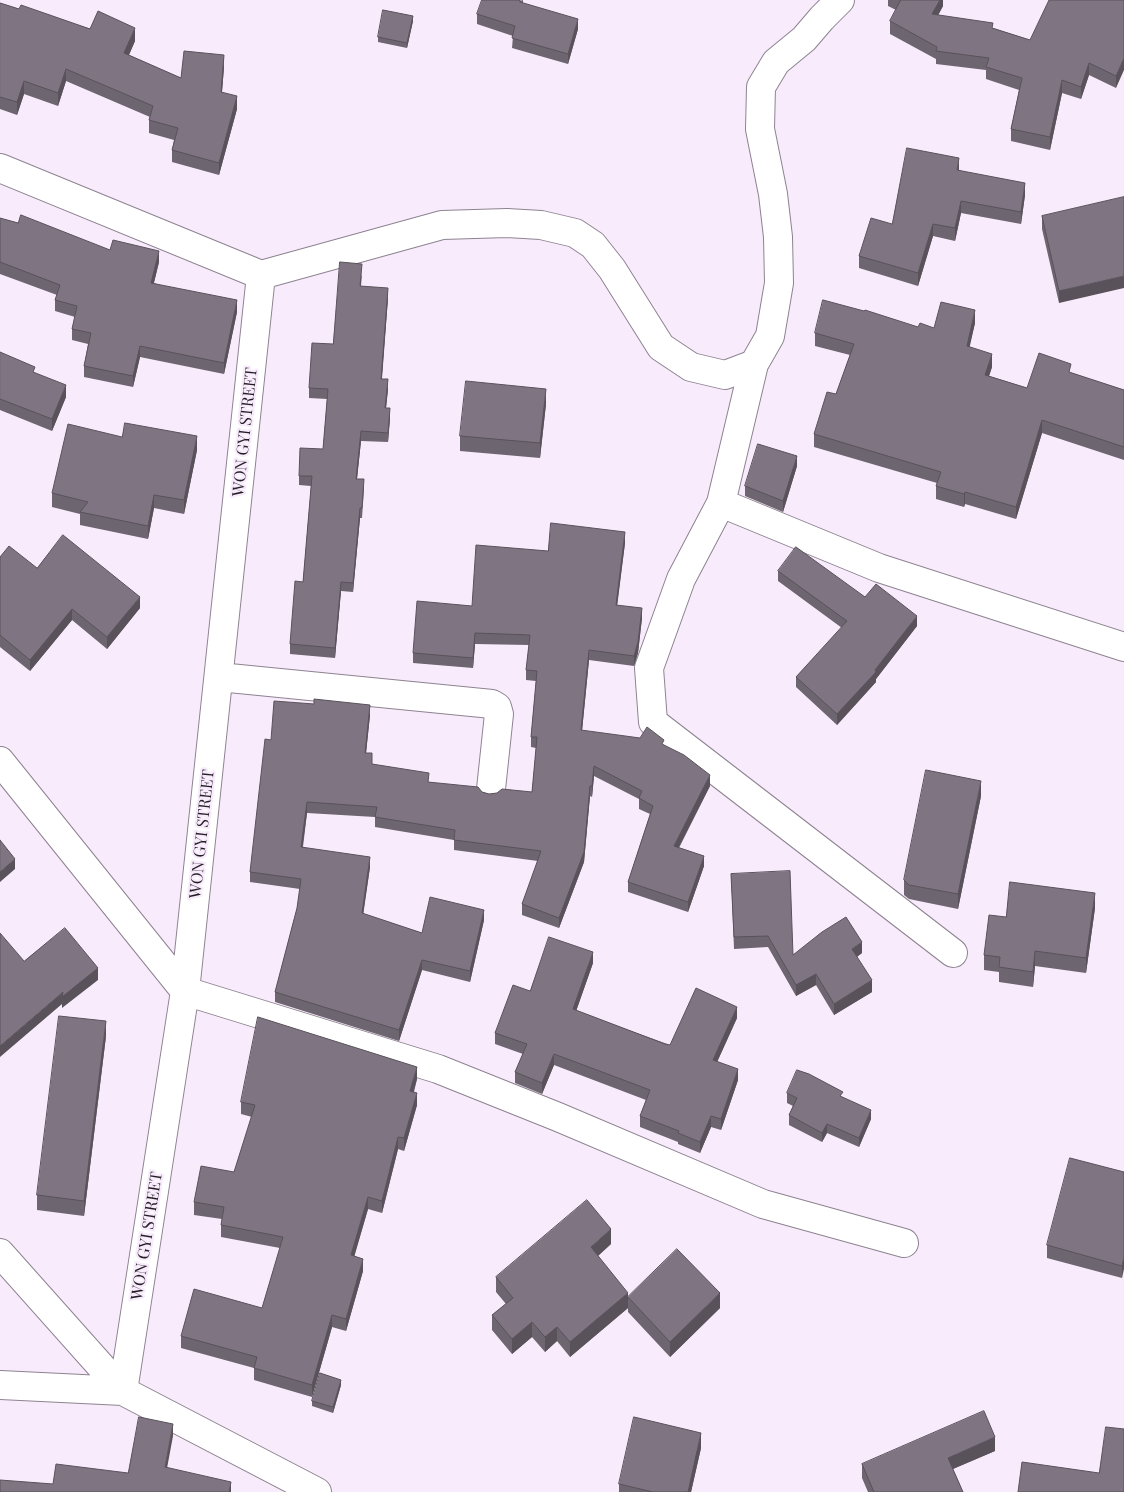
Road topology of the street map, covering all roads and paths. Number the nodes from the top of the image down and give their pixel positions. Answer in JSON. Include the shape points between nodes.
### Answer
{"nodes":[{"id":1,"x":840,"y":0,"type":"edge"},
{"id":2,"x":0,"y":168,"type":"edge"},
{"id":3,"x":261,"y":275,"type":"junction"},
{"id":4,"x":754,"y":364,"type":"junction"},
{"id":5,"x":721,"y":503,"type":"junction"},
{"id":6,"x":1124,"y":647,"type":"edge"},
{"id":7,"x":219,"y":677,"type":"junction"},
{"id":8,"x":0,"y":761,"type":"edge"},
{"id":9,"x":491,"y":789,"type":"dead end"},
{"id":10,"x":953,"y":953,"type":"dead end"},
{"id":11,"x":185,"y":991,"type":"junction"},
{"id":12,"x":904,"y":1243,"type":"dead end"},
{"id":13,"x":0,"y":1253,"type":"edge"},
{"id":14,"x":0,"y":1385,"type":"edge"},
{"id":15,"x":123,"y":1391,"type":"junction"},
{"id":16,"x":317,"y":1492,"type":"edge"}],
"edges":[{"from":1,"to":4,"type":"street","via":[[776,62],[762,87],[760,129],[773,194],[779,283],[770,336]]},
{"from":2,"to":3,"type":"street"},
{"from":3,"to":4,"type":"street","via":[[442,226],[541,225],[575,234],[594,245],[661,347],[691,367],[725,375]]},
{"from":3,"to":7,"type":"street","name":"WON GYI STREET"},
{"from":4,"to":5,"type":"street"},
{"from":5,"to":6,"type":"street","via":[[879,568]]},
{"from":5,"to":10,"type":"street","via":[[681,579],[649,668],[653,722]]},
{"from":7,"to":9,"type":"street","via":[[492,704],[500,714]]},
{"from":7,"to":11,"type":"street","name":"WON GYI STREET"},
{"from":8,"to":11,"type":"street"},
{"from":11,"to":12,"type":"street","via":[[438,1069],[764,1204]]},
{"from":11,"to":15,"type":"street","name":"WON GYI STREET"},
{"from":13,"to":15,"type":"street"},
{"from":14,"to":15,"type":"street"},
{"from":15,"to":16,"type":"street"}]}
